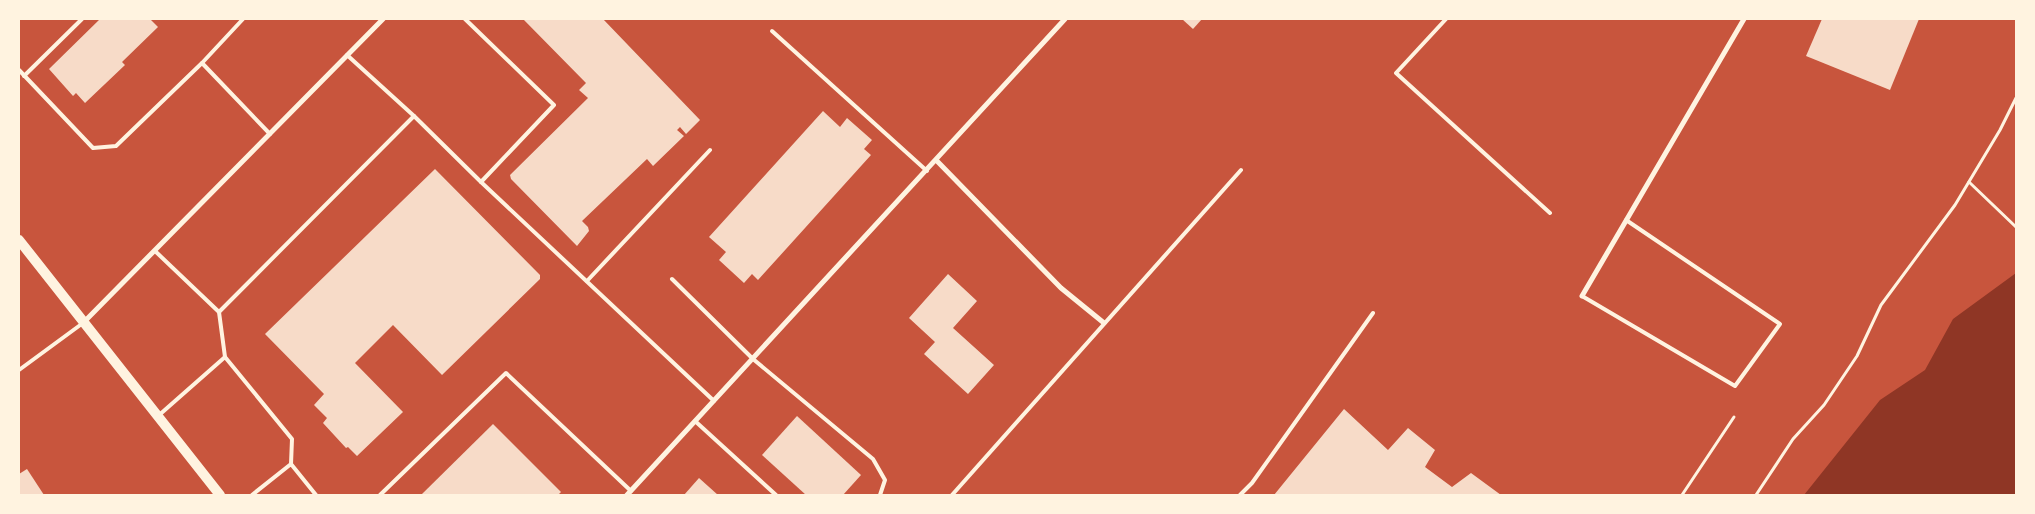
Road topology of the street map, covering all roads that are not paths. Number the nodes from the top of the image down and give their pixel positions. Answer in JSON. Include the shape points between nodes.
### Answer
{"nodes":[{"id":1,"x":82,"y":19,"type":"edge"},
{"id":2,"x":243,"y":19,"type":"edge"},
{"id":3,"x":382,"y":19,"type":"edge"},
{"id":4,"x":465,"y":19,"type":"edge"},
{"id":5,"x":1065,"y":19,"type":"edge"},
{"id":6,"x":1446,"y":19,"type":"edge"},
{"id":7,"x":1744,"y":19,"type":"edge"},
{"id":8,"x":772,"y":31,"type":"dead end"},
{"id":9,"x":347,"y":55,"type":"junction"},
{"id":10,"x":202,"y":63,"type":"junction"},
{"id":11,"x":19,"y":70,"type":"edge"},
{"id":12,"x":24,"y":76,"type":"junction"},
{"id":13,"x":414,"y":116,"type":"junction"},
{"id":14,"x":270,"y":134,"type":"junction"},
{"id":15,"x":710,"y":150,"type":"dead end"},
{"id":16,"x":937,"y":161,"type":"junction"},
{"id":17,"x":1241,"y":170,"type":"dead end"},
{"id":18,"x":927,"y":171,"type":"junction"},
{"id":19,"x":482,"y":182,"type":"junction"},
{"id":20,"x":1550,"y":213,"type":"dead end"},
{"id":21,"x":1626,"y":220,"type":"junction"},
{"id":22,"x":19,"y":240,"type":"edge"},
{"id":23,"x":155,"y":250,"type":"junction"},
{"id":24,"x":672,"y":279,"type":"dead end"},
{"id":25,"x":587,"y":281,"type":"junction"},
{"id":26,"x":1582,"y":296,"type":"joint"},
{"id":27,"x":219,"y":312,"type":"junction"},
{"id":28,"x":1373,"y":313,"type":"dead end"},
{"id":29,"x":84,"y":322,"type":"junction"},
{"id":30,"x":1104,"y":323,"type":"junction"},
{"id":31,"x":225,"y":357,"type":"junction"},
{"id":32,"x":753,"y":359,"type":"junction"},
{"id":33,"x":19,"y":370,"type":"edge"},
{"id":34,"x":714,"y":401,"type":"junction"},
{"id":35,"x":158,"y":416,"type":"junction"},
{"id":36,"x":695,"y":422,"type":"junction"},
{"id":37,"x":291,"y":464,"type":"junction"},
{"id":38,"x":629,"y":493,"type":"edge"},
{"id":39,"x":220,"y":495,"type":"edge"},
{"id":40,"x":252,"y":495,"type":"edge"},
{"id":41,"x":316,"y":495,"type":"edge"},
{"id":42,"x":380,"y":495,"type":"edge"},
{"id":43,"x":776,"y":495,"type":"edge"},
{"id":44,"x":880,"y":495,"type":"edge"},
{"id":45,"x":952,"y":495,"type":"edge"},
{"id":46,"x":1240,"y":495,"type":"edge"}],
"edges":[{"from":1,"to":12,"type":"lane"},
{"from":2,"to":10,"type":"lane"},
{"from":3,"to":9,"type":"street"},
{"from":4,"to":19,"type":"lane","via":[[554,105]]},
{"from":5,"to":16,"type":"street"},
{"from":6,"to":20,"type":"lane","via":[[1396,73]]},
{"from":7,"to":21,"type":"street"},
{"from":8,"to":18,"type":"lane"},
{"from":9,"to":13,"type":"lane"},
{"from":9,"to":14,"type":"street"},
{"from":10,"to":12,"type":"lane","via":[[116,146],[92,148]]},
{"from":10,"to":14,"type":"lane"},
{"from":11,"to":12,"type":"lane"},
{"from":13,"to":19,"type":"lane"},
{"from":13,"to":27,"type":"lane"},
{"from":14,"to":23,"type":"street"},
{"from":15,"to":25,"type":"lane"},
{"from":16,"to":18,"type":"street"},
{"from":16,"to":30,"type":"street","via":[[1061,288]]},
{"from":17,"to":30,"type":"lane"},
{"from":18,"to":32,"type":"street"},
{"from":19,"to":25,"type":"lane"},
{"from":21,"to":26,"type":"street"},
{"from":21,"to":26,"type":"lane","via":[[1780,324],[1735,386]]},
{"from":22,"to":29,"type":"main road"},
{"from":23,"to":27,"type":"lane"},
{"from":23,"to":29,"type":"street"},
{"from":24,"to":32,"type":"lane"},
{"from":25,"to":34,"type":"lane"},
{"from":27,"to":31,"type":"lane"},
{"from":28,"to":46,"type":"lane","via":[[1252,483]]},
{"from":29,"to":33,"type":"lane"},
{"from":29,"to":35,"type":"main road"},
{"from":30,"to":45,"type":"lane"},
{"from":31,"to":35,"type":"lane"},
{"from":31,"to":37,"type":"lane","via":[[292,439]]},
{"from":32,"to":34,"type":"street"},
{"from":32,"to":44,"type":"lane","via":[[873,458],[885,480]]},
{"from":34,"to":36,"type":"street"},
{"from":35,"to":39,"type":"main road"},
{"from":36,"to":38,"type":"street"},
{"from":36,"to":43,"type":"lane"},
{"from":37,"to":40,"type":"lane"},
{"from":37,"to":41,"type":"lane"},
{"from":38,"to":42,"type":"lane","via":[[506,374]]}]}
